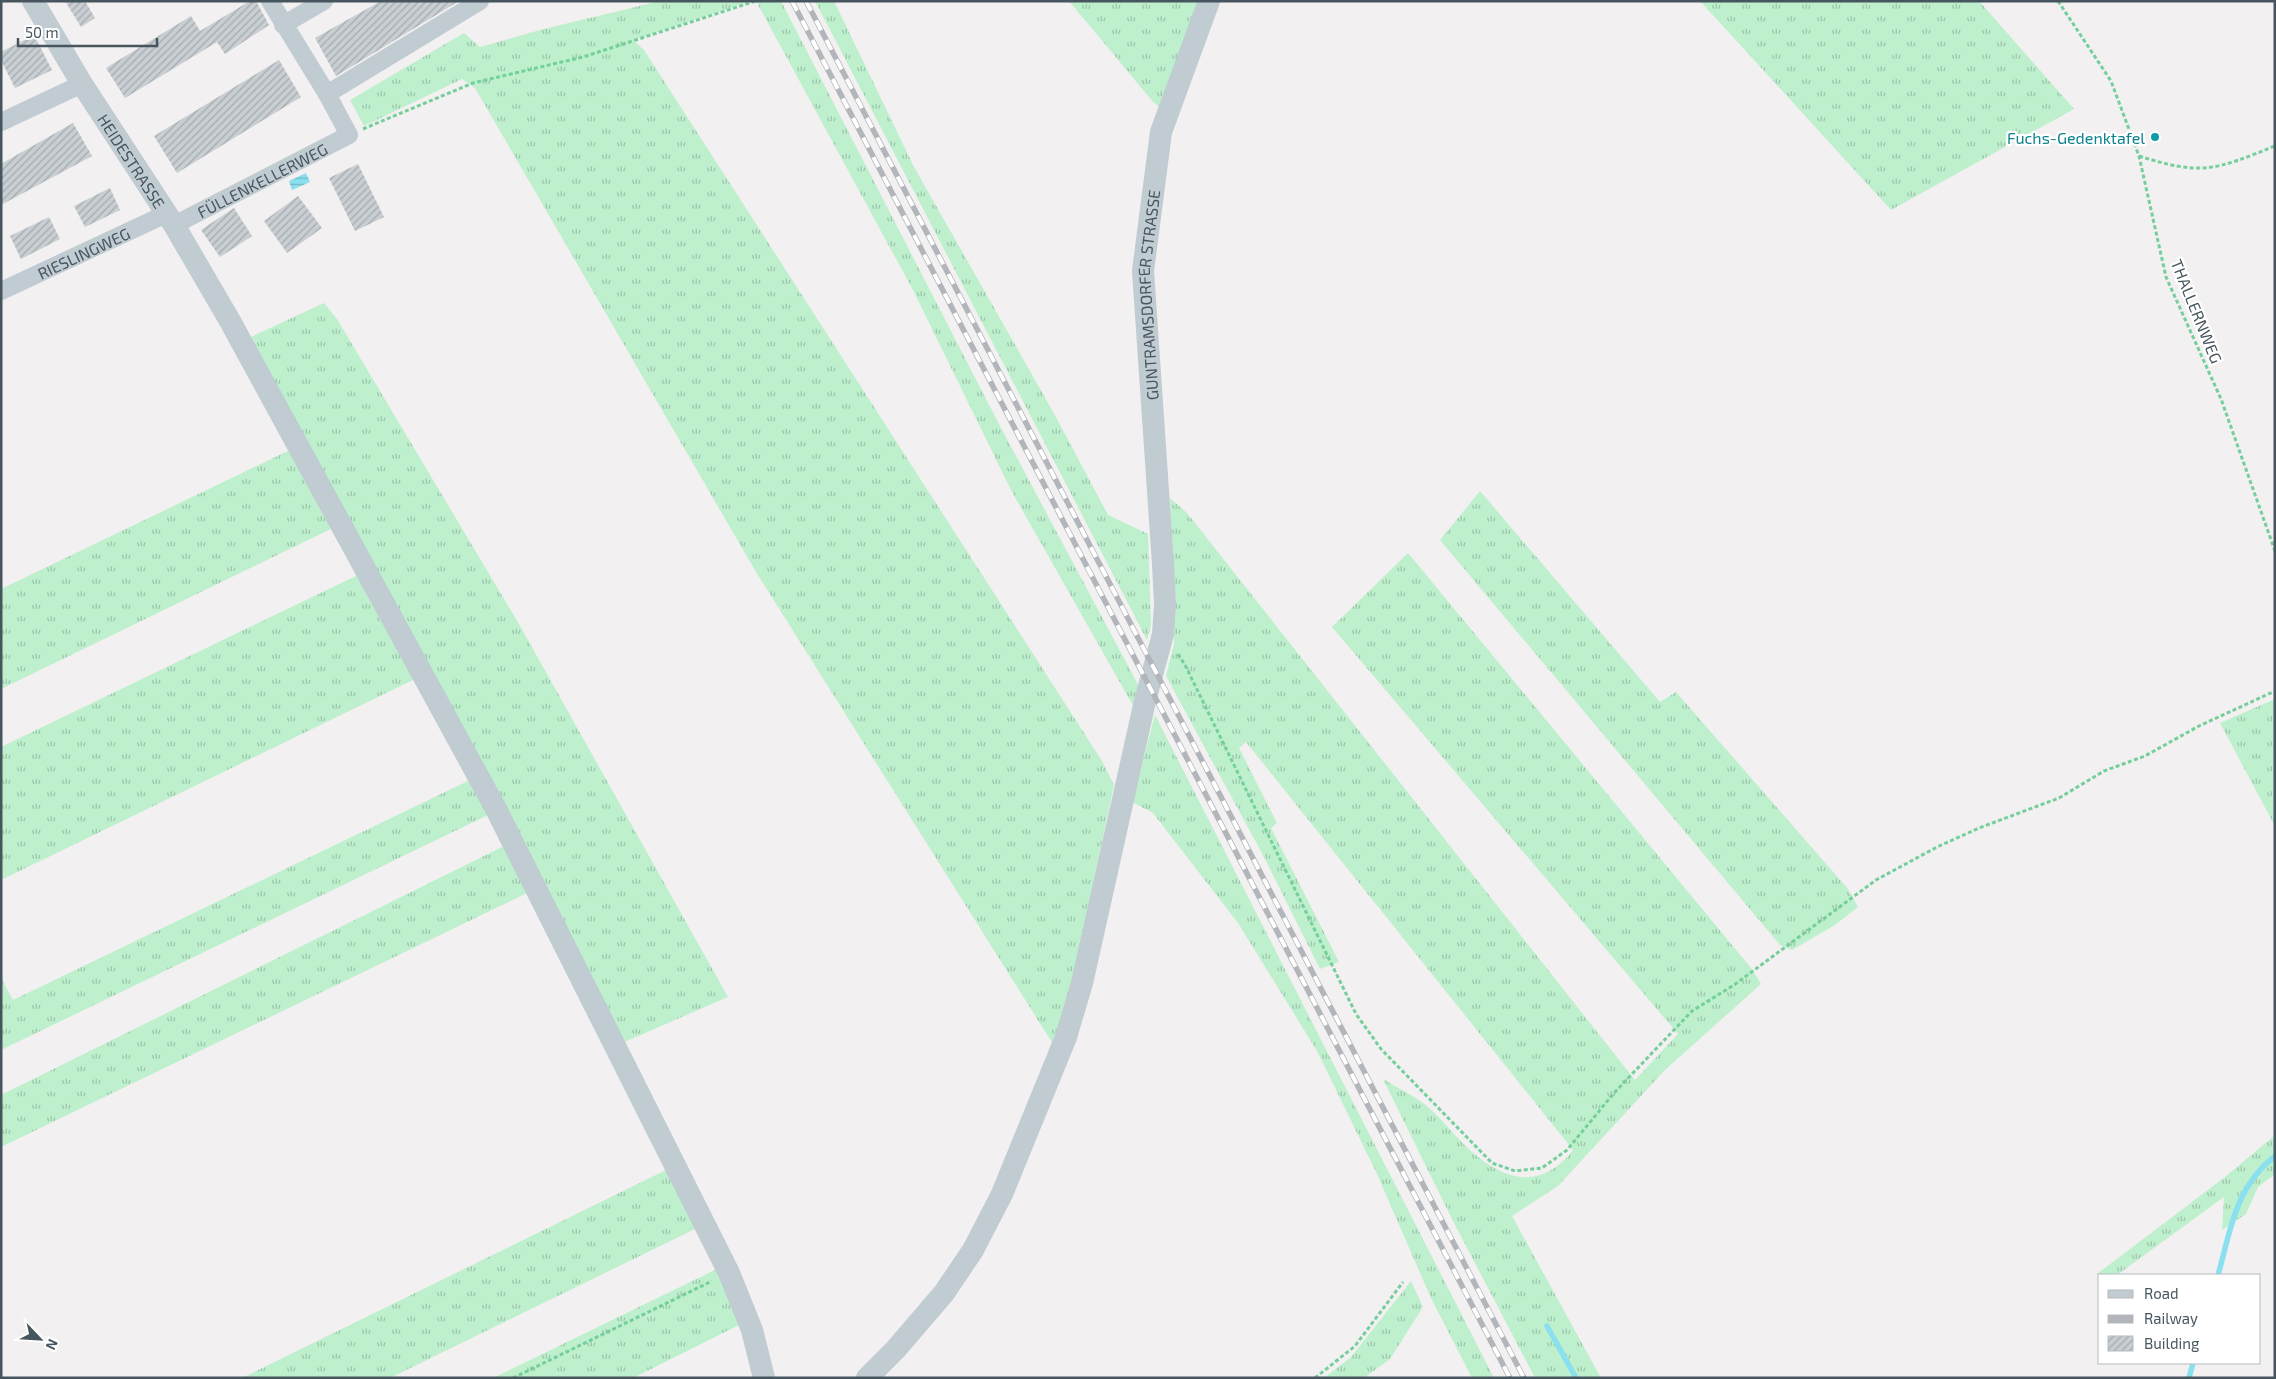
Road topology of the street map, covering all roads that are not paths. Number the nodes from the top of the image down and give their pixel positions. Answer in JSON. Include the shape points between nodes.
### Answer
{"nodes":[{"id":1,"x":33,"y":1,"type":"edge"},
{"id":2,"x":270,"y":1,"type":"edge"},
{"id":3,"x":324,"y":1,"type":"edge"},
{"id":4,"x":480,"y":1,"type":"edge"},
{"id":5,"x":1209,"y":1,"type":"edge"},
{"id":6,"x":283,"y":25,"type":"junction"},
{"id":7,"x":82,"y":84,"type":"junction"},
{"id":8,"x":328,"y":94,"type":"junction"},
{"id":9,"x":1,"y":122,"type":"edge"},
{"id":10,"x":170,"y":219,"type":"junction"},
{"id":11,"x":1,"y":291,"type":"edge"},
{"id":12,"x":764,"y":1378,"type":"edge"},
{"id":13,"x":867,"y":1378,"type":"edge"}],
"edges":[{"from":1,"to":7,"type":"street","name":"HEIDESTRASSE"},
{"from":2,"to":6,"type":"street"},
{"from":3,"to":6,"type":"street"},
{"from":4,"to":8,"type":"street"},
{"from":5,"to":13,"type":"street","name":"GUNTRAMSDORFER STRASSE","via":[[1161,132],[1143,271],[1165,605],[1163,634],[1082,983],[1042,1100],[1002,1194],[973,1250],[944,1294]]},
{"from":6,"to":8,"type":"street"},
{"from":7,"to":9,"type":"street"},
{"from":7,"to":10,"type":"street","name":"HEIDESTRASSE"},
{"from":8,"to":10,"type":"street","name":"FÜLLENKELLERWEG","via":[[349,135]]},
{"from":10,"to":11,"type":"street","name":"RIESLINGWEG"},
{"from":10,"to":12,"type":"street","name":"HEIDESTRASSE","via":[[230,321],[496,809],[729,1273],[752,1330]]}]}
